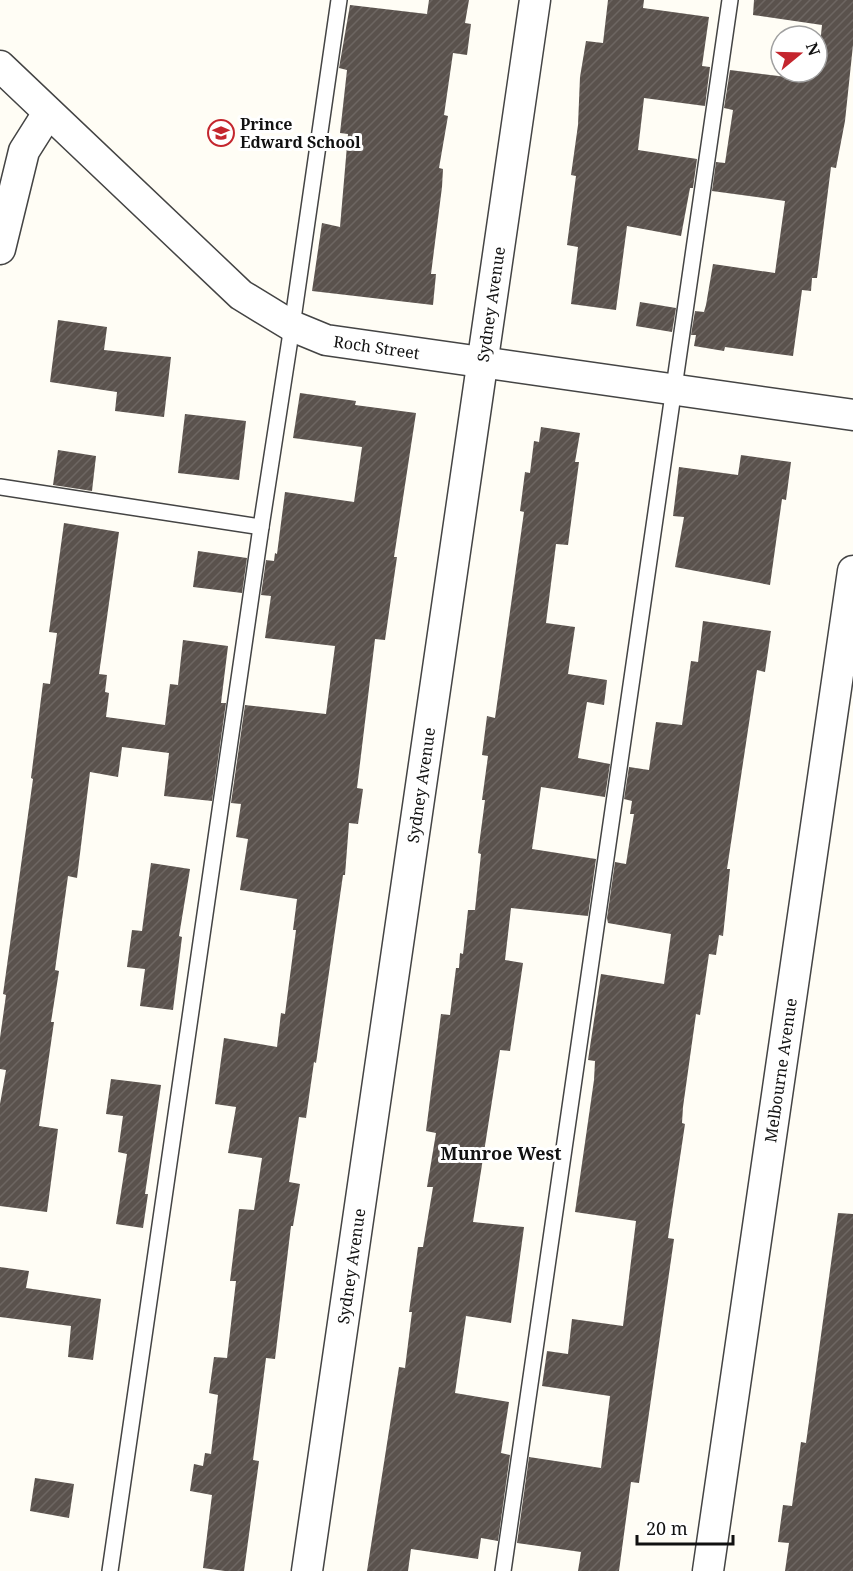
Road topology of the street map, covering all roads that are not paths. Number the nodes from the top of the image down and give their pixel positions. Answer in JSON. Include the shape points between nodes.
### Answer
{"nodes":[{"id":1,"x":339,"y":0,"type":"edge"},
{"id":2,"x":535,"y":0,"type":"edge"},
{"id":3,"x":730,"y":0,"type":"edge"},
{"id":4,"x":0,"y":66,"type":"edge"},
{"id":5,"x":48,"y":113,"type":"junction"},
{"id":6,"x":0,"y":247,"type":"edge"},
{"id":7,"x":292,"y":326,"type":"junction"},
{"id":8,"x":483,"y":362,"type":"junction"},
{"id":9,"x":674,"y":390,"type":"junction"},
{"id":10,"x":853,"y":415,"type":"edge"},
{"id":11,"x":0,"y":487,"type":"edge"},
{"id":12,"x":261,"y":527,"type":"junction"},
{"id":13,"x":853,"y":571,"type":"edge"},
{"id":14,"x":110,"y":1571,"type":"edge"},
{"id":15,"x":307,"y":1571,"type":"edge"},
{"id":16,"x":503,"y":1571,"type":"edge"},
{"id":17,"x":708,"y":1571,"type":"edge"}],
"edges":[{"from":1,"to":7,"type":"lane"},
{"from":2,"to":8,"type":"street","name":"Sydney Avenue"},
{"from":3,"to":9,"type":"lane"},
{"from":4,"to":5,"type":"street","name":"Roch Street"},
{"from":5,"to":6,"type":"street","via":[[24,151]]},
{"from":5,"to":7,"type":"street","name":"Roch Street","via":[[241,295]]},
{"from":7,"to":8,"type":"street","name":"Roch Street","via":[[326,340]]},
{"from":7,"to":12,"type":"lane"},
{"from":8,"to":9,"type":"street","name":"Roch Street"},
{"from":8,"to":15,"type":"street","name":"Sydney Avenue"},
{"from":9,"to":10,"type":"street","name":"Roch Street"},
{"from":9,"to":16,"type":"lane"},
{"from":11,"to":12,"type":"lane"},
{"from":12,"to":14,"type":"lane"},
{"from":13,"to":17,"type":"street","name":"Melbourne Avenue"}]}
